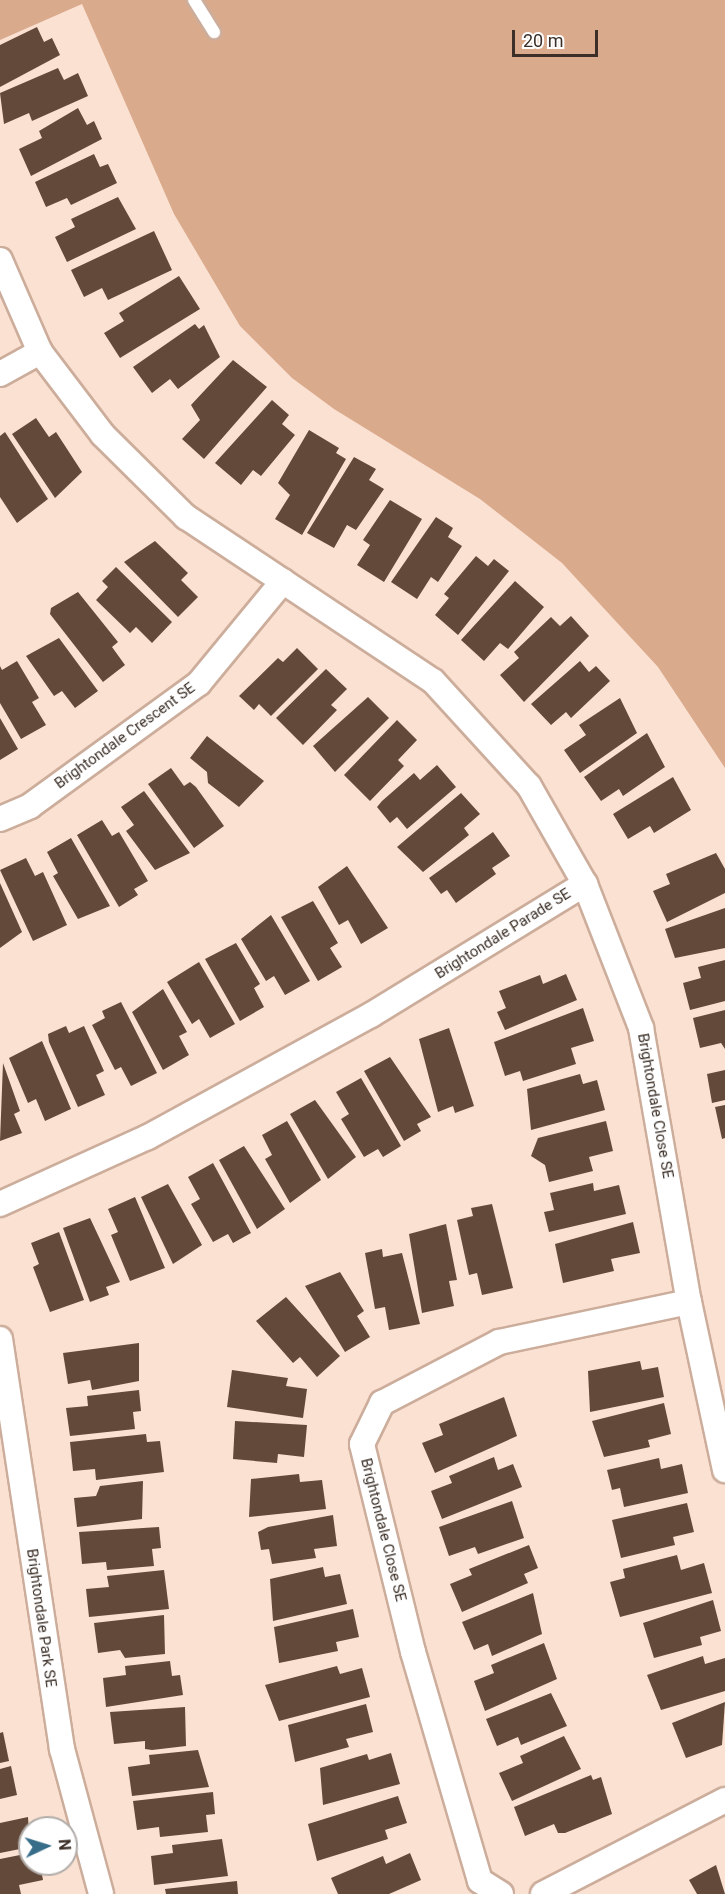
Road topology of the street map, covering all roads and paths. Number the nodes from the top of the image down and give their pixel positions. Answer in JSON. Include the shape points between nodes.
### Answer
{"nodes":[{"id":1,"x":194,"y":0,"type":"edge"},
{"id":2,"x":214,"y":32,"type":"dead end"},
{"id":3,"x":0,"y":260,"type":"edge"},
{"id":4,"x":40,"y":352,"type":"junction"},
{"id":5,"x":0,"y":374,"type":"edge"},
{"id":6,"x":283,"y":580,"type":"junction"},
{"id":7,"x":0,"y":819,"type":"edge"},
{"id":8,"x":585,"y":884,"type":"junction"},
{"id":9,"x":0,"y":1204,"type":"edge"},
{"id":10,"x":688,"y":1302,"type":"junction"},
{"id":11,"x":0,"y":1339,"type":"edge"},
{"id":12,"x":725,"y":1470,"type":"edge"},
{"id":13,"x":725,"y":1800,"type":"edge"},
{"id":14,"x":101,"y":1894,"type":"edge"},
{"id":15,"x":501,"y":1894,"type":"edge"},
{"id":16,"x":543,"y":1894,"type":"edge"}],
"edges":[{"from":1,"to":2,"type":"lane"},
{"from":3,"to":4,"type":"street","name":"Brightondale Parade SE"},
{"from":4,"to":5,"type":"street"},
{"from":4,"to":6,"type":"street","name":"Brightondale Parade SE","via":[[103,435],[186,518]]},
{"from":6,"to":7,"type":"street","name":"Brightondale Crescent SE","via":[[199,683],[30,806]]},
{"from":6,"to":8,"type":"street","name":"Brightondale Parade SE","via":[[433,681],[529,786]]},
{"from":8,"to":9,"type":"street","name":"Brightondale Parade SE","via":[[310,1048],[148,1137]]},
{"from":8,"to":10,"type":"street","name":"Brightondale Close SE","via":[[641,1028]]},
{"from":10,"to":12,"type":"street","name":"Brightondale Close SE"},
{"from":10,"to":15,"type":"street","name":"Brightondale Close SE","via":[[499,1342],[382,1402],[362,1444],[413,1652],[480,1881]]},
{"from":11,"to":14,"type":"street","name":"Brightondale Park SE","via":[[62,1749]]},
{"from":13,"to":16,"type":"street"}]}
